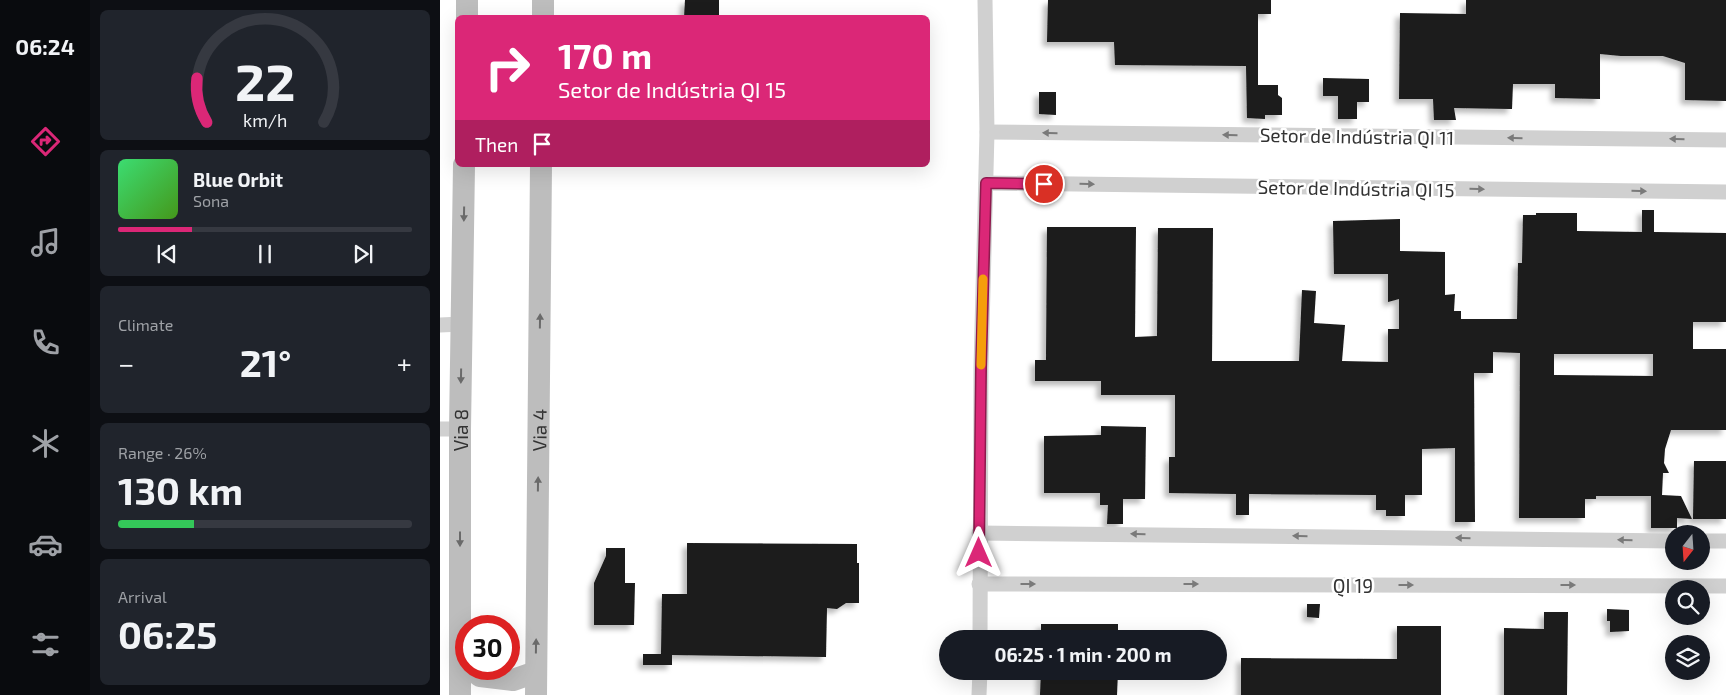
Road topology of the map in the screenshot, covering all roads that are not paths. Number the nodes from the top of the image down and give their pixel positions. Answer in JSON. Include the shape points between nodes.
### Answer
{"nodes":[{"id":1,"x":467,"y":0,"type":"edge"},
{"id":2,"x":543,"y":0,"type":"edge"},
{"id":3,"x":986,"y":0,"type":"edge"},
{"id":4,"x":467,"y":15,"type":"edge"},
{"id":5,"x":543,"y":15,"type":"edge"},
{"id":6,"x":988,"y":132,"type":"junction"},
{"id":7,"x":1726,"y":140,"type":"edge"},
{"id":8,"x":464,"y":167,"type":"edge"},
{"id":9,"x":541,"y":167,"type":"edge"},
{"id":10,"x":986,"y":183,"type":"junction"},
{"id":11,"x":1726,"y":192,"type":"edge"},
{"id":12,"x":462,"y":324,"type":"junction"},
{"id":13,"x":440,"y":325,"type":"edge"},
{"id":14,"x":450,"y":429,"type":"edge"},
{"id":15,"x":979,"y":532,"type":"junction"},
{"id":16,"x":1665,"y":541,"type":"edge"},
{"id":17,"x":1710,"y":541,"type":"edge"},
{"id":18,"x":1726,"y":541,"type":"edge"},
{"id":19,"x":979,"y":584,"type":"junction"},
{"id":20,"x":1726,"y":586,"type":"edge"},
{"id":21,"x":463,"y":615,"type":"edge"},
{"id":22,"x":980,"y":630,"type":"edge"},
{"id":23,"x":536,"y":672,"type":"junction"},
{"id":24,"x":520,"y":678,"type":"edge"},
{"id":25,"x":463,"y":680,"type":"edge"},
{"id":26,"x":980,"y":680,"type":"edge"},
{"id":27,"x":460,"y":695,"type":"edge"},
{"id":28,"x":536,"y":695,"type":"edge"},
{"id":29,"x":979,"y":695,"type":"edge"}],
"edges":[{"from":1,"to":4,"type":"main road"},
{"from":2,"to":5,"type":"main road"},
{"from":3,"to":6,"type":"street"},
{"from":7,"to":6,"type":"street","name":"Setor de Indústria QI 11","one_way":true},
{"from":6,"to":10,"type":"street"},
{"from":8,"to":12,"type":"main road","name":"Via 8","one_way":true},
{"from":23,"to":9,"type":"main road","name":"Via 4","one_way":true},
{"from":10,"to":11,"type":"street","name":"Setor de Indústria QI 15","one_way":true},
{"from":10,"to":15,"type":"street"},
{"from":12,"to":13,"type":"street"},
{"from":12,"to":14,"type":"main road","name":"Via 8","one_way":true},
{"from":14,"to":21,"type":"main road","name":"Via 8","one_way":true},
{"from":16,"to":15,"type":"street","one_way":true},
{"from":15,"to":19,"type":"street"},
{"from":17,"to":18,"type":"street"},
{"from":19,"to":20,"type":"street","name":"QI 19","one_way":true},
{"from":19,"to":22,"type":"street"},
{"from":23,"to":24,"type":"main road"},
{"from":23,"to":28,"type":"main road","name":"Via 4"},
{"from":25,"to":27,"type":"main road","name":"Via 8"},
{"from":26,"to":29,"type":"street"}]}
